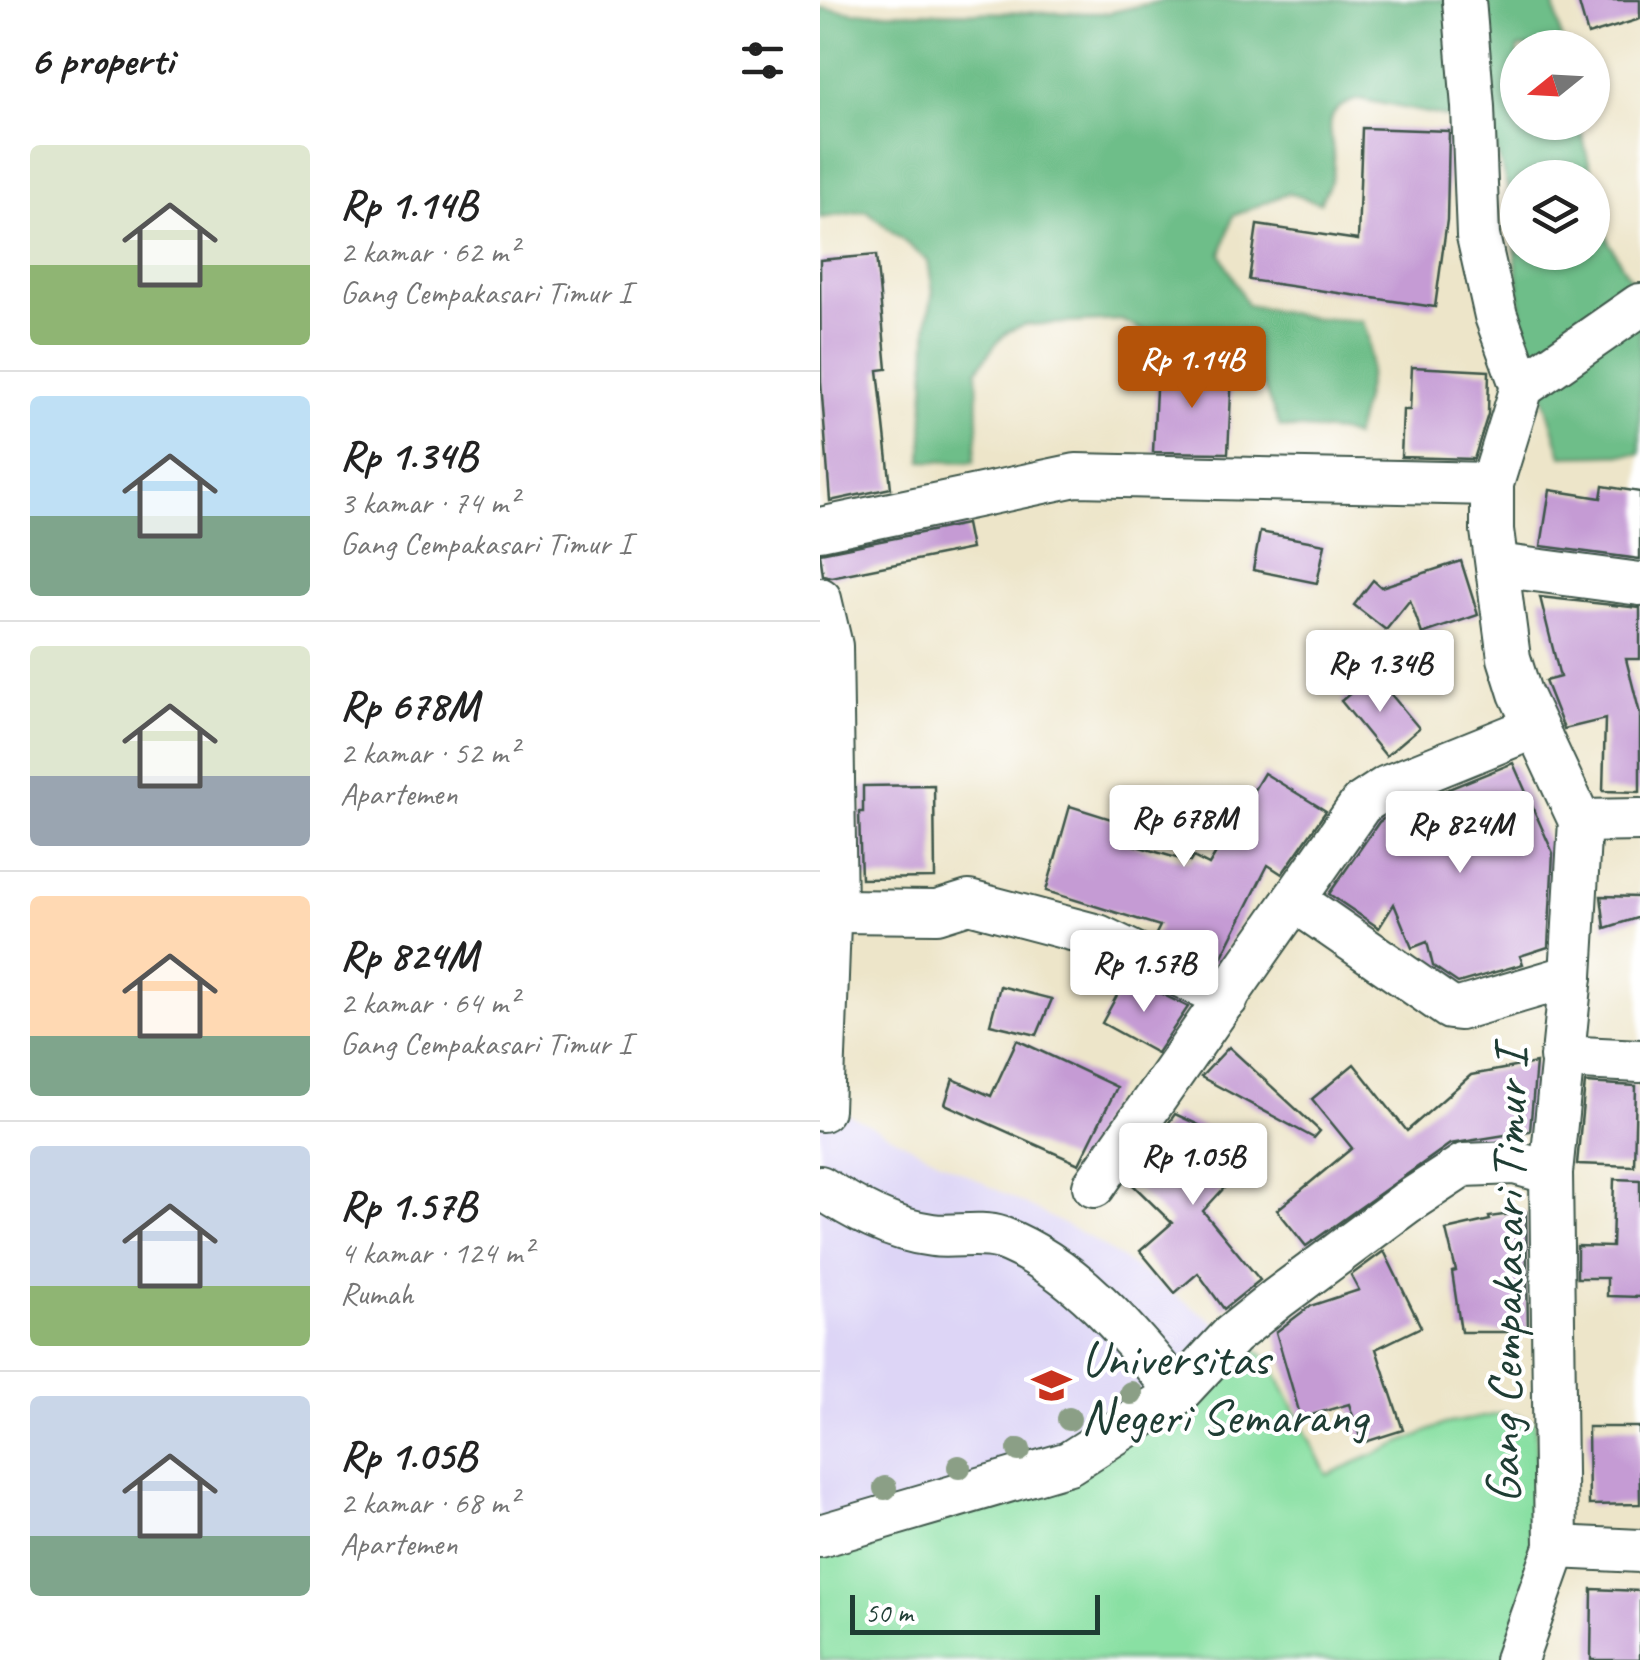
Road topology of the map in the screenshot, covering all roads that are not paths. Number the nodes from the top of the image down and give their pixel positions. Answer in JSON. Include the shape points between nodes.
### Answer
{"nodes":[{"id":1,"x":1464,"y":0,"type":"edge"},
{"id":2,"x":1640,"y":305,"type":"edge"},
{"id":3,"x":1522,"y":387,"type":"junction"},
{"id":4,"x":1492,"y":484,"type":"junction"},
{"id":5,"x":820,"y":529,"type":"edge"},
{"id":6,"x":1497,"y":564,"type":"junction"},
{"id":7,"x":1640,"y":584,"type":"edge"},
{"id":8,"x":820,"y":599,"type":"edge"},
{"id":9,"x":1536,"y":726,"type":"junction"},
{"id":10,"x":1640,"y":820,"type":"edge"},
{"id":11,"x":1580,"y":822,"type":"junction"},
{"id":12,"x":1294,"y":900,"type":"junction"},
{"id":13,"x":828,"y":922,"type":"edge"},
{"id":14,"x":1570,"y":976,"type":"junction"},
{"id":15,"x":1227,"y":998,"type":"junction"},
{"id":16,"x":1561,"y":1057,"type":"junction"},
{"id":17,"x":1640,"y":1061,"type":"edge"},
{"id":18,"x":822,"y":1110,"type":"edge"},
{"id":19,"x":1551,"y":1173,"type":"junction"},
{"id":20,"x":1094,"y":1186,"type":"dead end"},
{"id":21,"x":820,"y":1188,"type":"edge"},
{"id":22,"x":1178,"y":1392,"type":"junction"},
{"id":23,"x":820,"y":1536,"type":"edge"},
{"id":24,"x":1556,"y":1548,"type":"junction"},
{"id":25,"x":1640,"y":1551,"type":"edge"},
{"id":26,"x":1516,"y":1660,"type":"edge"}],
"edges":[{"from":1,"to":3,"type":"street","via":[[1478,236],[1496,316]]},
{"from":2,"to":3,"type":"street"},
{"from":3,"to":4,"type":"street","name":"Gang Cempakasari Timur I"},
{"from":4,"to":5,"type":"street","via":[[1076,475]]},
{"from":4,"to":6,"type":"street","name":"Gang Cempakasari Timur I"},
{"from":6,"to":7,"type":"street"},
{"from":6,"to":9,"type":"street","name":"Gang Cempakasari Timur I","via":[[1509,658]]},
{"from":8,"to":13,"type":"street","via":[[832,646]]},
{"from":9,"to":11,"type":"street","name":"Gang Cempakasari Timur I"},
{"from":9,"to":12,"type":"street","via":[[1361,804]]},
{"from":10,"to":11,"type":"street"},
{"from":11,"to":14,"type":"street","name":"Gang Cempakasari Timur I"},
{"from":12,"to":14,"type":"street","via":[[1450,1008]]},
{"from":12,"to":15,"type":"street"},
{"from":13,"to":15,"type":"street","via":[[937,912],[969,902],[1098,936]]},
{"from":13,"to":18,"type":"street"},
{"from":14,"to":16,"type":"street","name":"Gang Cempakasari Timur I"},
{"from":15,"to":20,"type":"street"},
{"from":16,"to":17,"type":"street"},
{"from":16,"to":19,"type":"street","name":"Gang Cempakasari Timur I"},
{"from":19,"to":22,"type":"street","via":[[1515,1162],[1464,1165],[1332,1256],[1232,1336]]},
{"from":19,"to":24,"type":"street","name":"Gang Cempakasari Timur I"},
{"from":21,"to":22,"type":"street","via":[[883,1222],[931,1235],[998,1236],[1053,1266],[1130,1334]]},
{"from":22,"to":23,"type":"street","via":[[1069,1463]]},
{"from":24,"to":25,"type":"street"},
{"from":24,"to":26,"type":"street","name":"Gang Cempakasari Timur I"}]}
